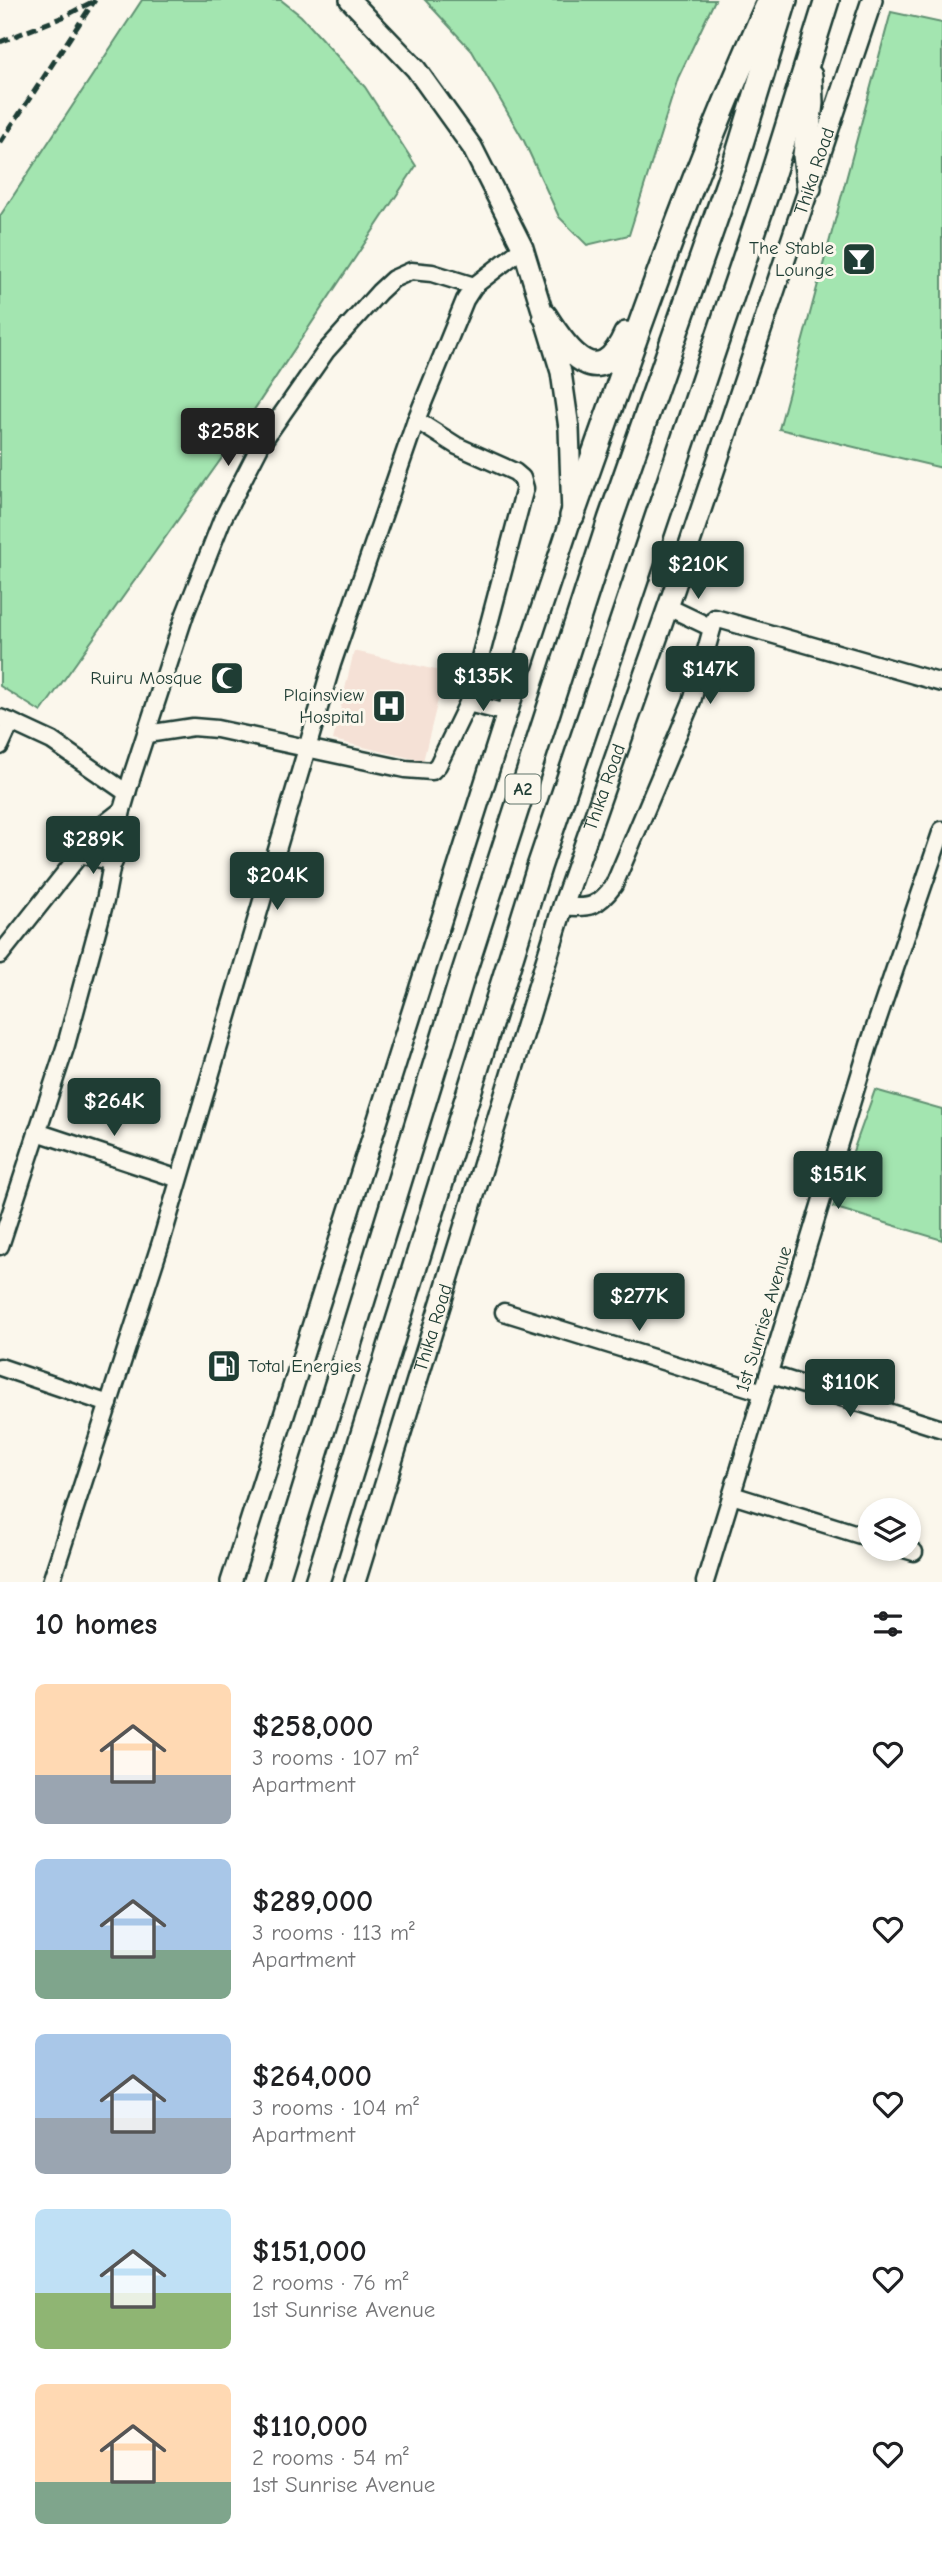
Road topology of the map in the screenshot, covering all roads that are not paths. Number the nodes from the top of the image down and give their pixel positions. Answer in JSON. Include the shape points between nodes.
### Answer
{"nodes":[{"id":1,"x":350,"y":0,"type":"edge"},
{"id":2,"x":770,"y":0,"type":"edge"},
{"id":3,"x":785,"y":0,"type":"edge"},
{"id":4,"x":827,"y":0,"type":"edge"},
{"id":5,"x":872,"y":0,"type":"edge"},
{"id":6,"x":808,"y":58,"type":"junction"},
{"id":7,"x":809,"y":188,"type":"junction"},
{"id":8,"x":675,"y":225,"type":"junction"},
{"id":9,"x":523,"y":248,"type":"junction"},
{"id":10,"x":474,"y":286,"type":"junction"},
{"id":11,"x":545,"y":316,"type":"junction"},
{"id":12,"x":416,"y":420,"type":"junction"},
{"id":13,"x":572,"y":516,"type":"junction"},
{"id":14,"x":668,"y":607,"type":"junction"},
{"id":15,"x":712,"y":628,"type":"junction"},
{"id":16,"x":942,"y":683,"type":"edge"},
{"id":17,"x":468,"y":702,"type":"junction"},
{"id":18,"x":507,"y":713,"type":"junction"},
{"id":19,"x":5,"y":720,"type":"edge"},
{"id":20,"x":147,"y":734,"type":"junction"},
{"id":21,"x":0,"y":746,"type":"edge"},
{"id":22,"x":305,"y":750,"type":"junction"},
{"id":23,"x":125,"y":802,"type":"junction"},
{"id":24,"x":942,"y":830,"type":"edge"},
{"id":25,"x":79,"y":854,"type":"junction"},
{"id":26,"x":114,"y":862,"type":"junction"},
{"id":27,"x":563,"y":906,"type":"junction"},
{"id":28,"x":0,"y":955,"type":"edge"},
{"id":29,"x":37,"y":1132,"type":"junction"},
{"id":30,"x":179,"y":1179,"type":"junction"},
{"id":31,"x":0,"y":1246,"type":"edge"},
{"id":32,"x":504,"y":1312,"type":"dead end"},
{"id":33,"x":0,"y":1367,"type":"edge"},
{"id":34,"x":769,"y":1374,"type":"junction"},
{"id":35,"x":763,"y":1392,"type":"junction"},
{"id":36,"x":109,"y":1404,"type":"junction"},
{"id":37,"x":942,"y":1429,"type":"edge"},
{"id":38,"x":732,"y":1495,"type":"junction"},
{"id":39,"x":858,"y":1534,"type":"edge"},
{"id":40,"x":51,"y":1582,"type":"edge"},
{"id":41,"x":231,"y":1582,"type":"edge"},
{"id":42,"x":276,"y":1582,"type":"edge"},
{"id":43,"x":317,"y":1582,"type":"edge"},
{"id":44,"x":355,"y":1582,"type":"edge"},
{"id":45,"x":705,"y":1582,"type":"edge"}],
"edges":[{"from":1,"to":9,"type":"main road","via":[[416,69],[472,147]]},
{"from":2,"to":8,"type":"highway"},
{"from":3,"to":42,"type":"highway","number":"A2","via":[[735,163],[610,520],[462,978]]},
{"from":4,"to":6,"type":"highway","name":"Thika Road","number":"A2"},
{"from":5,"to":7,"type":"main road","name":"Thika Road"},
{"from":6,"to":7,"type":"highway","via":[[811,103],[805,155]]},
{"from":6,"to":43,"type":"highway","name":"Thika Road","number":"A2","via":[[538,867]]},
{"from":7,"to":14,"type":"main road","name":"Thika Road"},
{"from":8,"to":11,"type":"highway","via":[[618,352],[610,360],[600,364],[583,361],[564,346]]},
{"from":8,"to":13,"type":"highway"},
{"from":9,"to":10,"type":"street"},
{"from":9,"to":11,"type":"main road"},
{"from":10,"to":12,"type":"street"},
{"from":10,"to":20,"type":"street","via":[[423,271],[402,274],[379,292],[326,351],[261,444],[222,520],[185,614]]},
{"from":11,"to":13,"type":"main road","via":[[561,372],[569,428]]},
{"from":12,"to":17,"type":"street","via":[[457,446],[515,472],[526,488]]},
{"from":12,"to":22,"type":"street"},
{"from":13,"to":18,"type":"main road"},
{"from":14,"to":15,"type":"street"},
{"from":14,"to":27,"type":"main road","name":"Thika Road"},
{"from":15,"to":16,"type":"street","via":[[715,618]]},
{"from":15,"to":27,"type":"street","via":[[692,701],[614,885],[606,896],[585,908]]},
{"from":17,"to":18,"type":"street"},
{"from":17,"to":22,"type":"street","via":[[446,752],[432,771]]},
{"from":18,"to":41,"type":"main road"},
{"from":19,"to":21,"type":"street"},
{"from":19,"to":23,"type":"street","via":[[52,741]]},
{"from":20,"to":22,"type":"street","via":[[194,727],[216,729]]},
{"from":20,"to":23,"type":"street"},
{"from":22,"to":30,"type":"street"},
{"from":23,"to":25,"type":"street"},
{"from":23,"to":26,"type":"street"},
{"from":24,"to":34,"type":"street","name":"1st Sunrise Avenue","via":[[869,1045]]},
{"from":25,"to":26,"type":"street"},
{"from":25,"to":28,"type":"street"},
{"from":26,"to":29,"type":"street","via":[[66,1045]]},
{"from":27,"to":44,"type":"main road","name":"Thika Road"},
{"from":29,"to":30,"type":"street"},
{"from":29,"to":31,"type":"street"},
{"from":30,"to":36,"type":"street"},
{"from":32,"to":35,"type":"street"},
{"from":33,"to":36,"type":"street"},
{"from":34,"to":35,"type":"street","name":"1st Sunrise Avenue"},
{"from":34,"to":37,"type":"street"},
{"from":35,"to":38,"type":"street","name":"1st Sunrise Avenue"},
{"from":36,"to":40,"type":"street"},
{"from":38,"to":39,"type":"street"},
{"from":38,"to":45,"type":"street","name":"1st Sunrise Avenue"}]}
